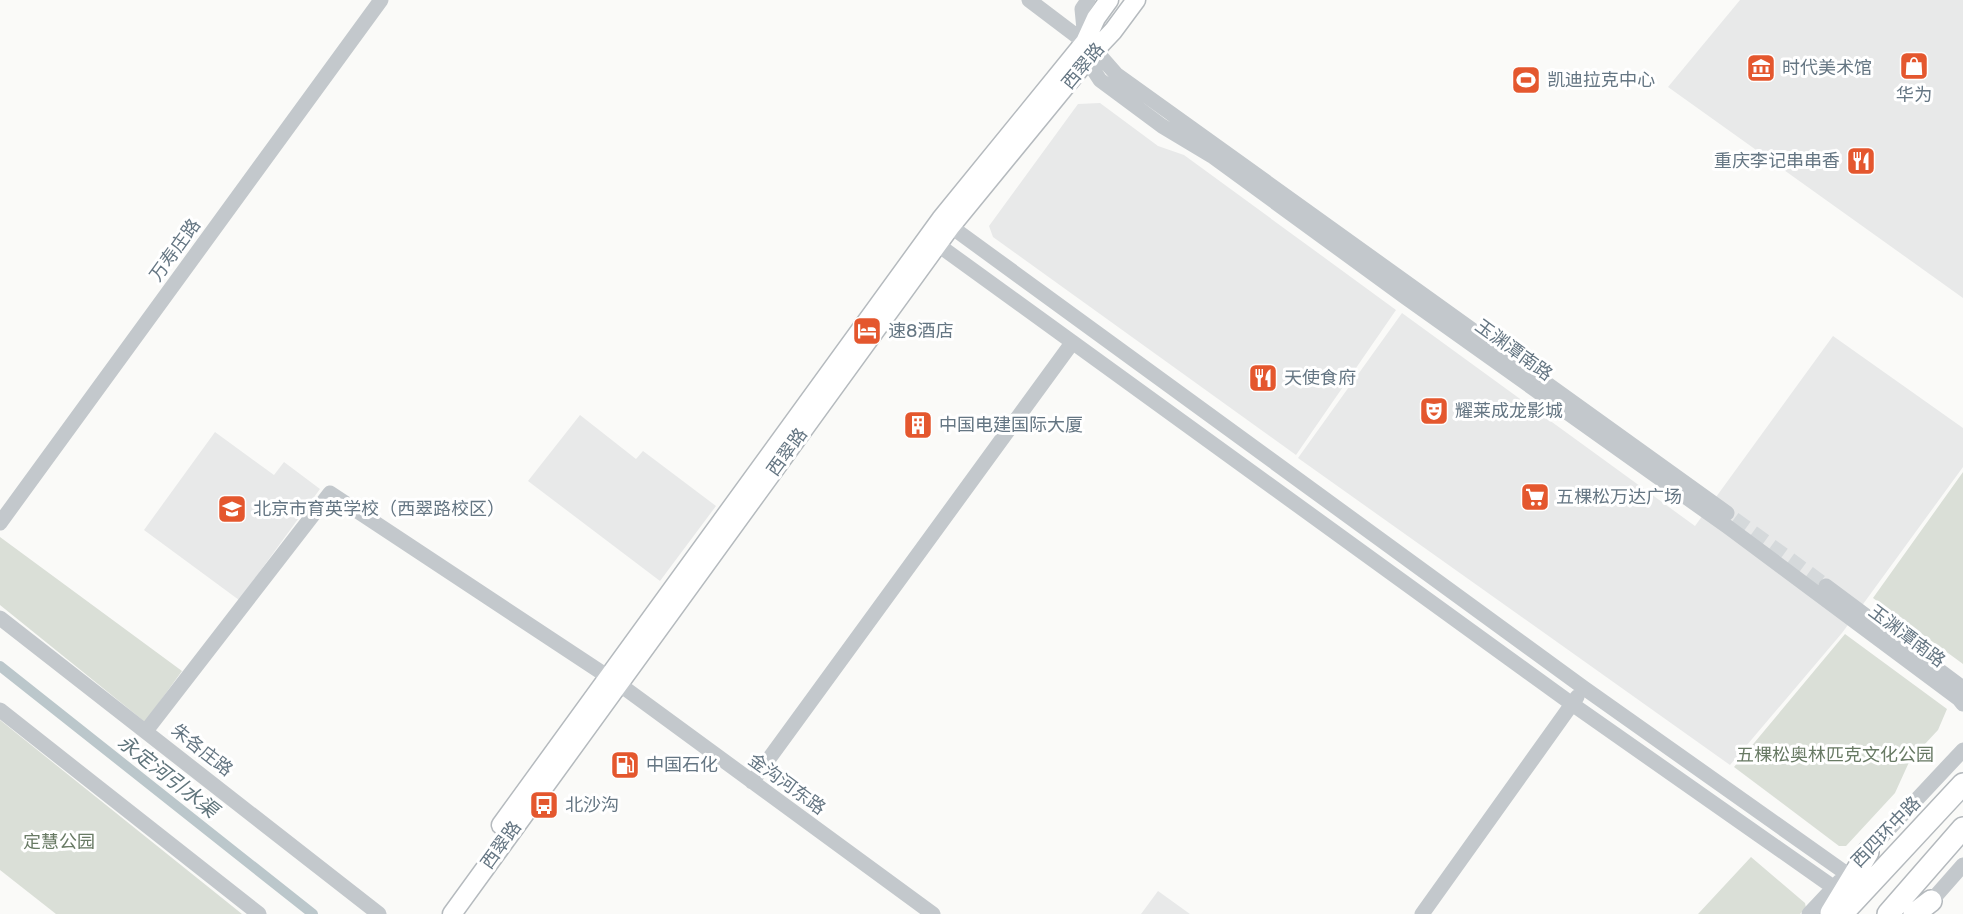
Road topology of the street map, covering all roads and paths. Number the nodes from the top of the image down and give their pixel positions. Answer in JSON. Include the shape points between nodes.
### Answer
{"nodes":[{"id":1,"x":381,"y":0,"type":"edge"},
{"id":2,"x":1029,"y":0,"type":"edge"},
{"id":3,"x":1088,"y":0,"type":"edge"},
{"id":4,"x":1109,"y":0,"type":"edge"},
{"id":5,"x":1136,"y":0,"type":"edge"},
{"id":6,"x":1089,"y":51,"type":"junction"},
{"id":7,"x":946,"y":223,"type":"junction"},
{"id":8,"x":932,"y":241,"type":"junction"},
{"id":9,"x":1072,"y":343,"type":"junction"},
{"id":10,"x":1734,"y":519,"type":"tunnel mouth"},
{"id":11,"x":0,"y":523,"type":"edge"},
{"id":12,"x":1826,"y":586,"type":"tunnel mouth"},
{"id":13,"x":0,"y":618,"type":"edge"},
{"id":14,"x":613,"y":680,"type":"junction"},
{"id":15,"x":1584,"y":688,"type":"junction"},
{"id":16,"x":1963,"y":688,"type":"edge"},
{"id":17,"x":1572,"y":704,"type":"junction"},
{"id":18,"x":1963,"y":704,"type":"edge"},
{"id":19,"x":0,"y":710,"type":"edge"},
{"id":20,"x":146,"y":731,"type":"junction"},
{"id":21,"x":1963,"y":750,"type":"edge"},
{"id":22,"x":752,"y":782,"type":"junction"},
{"id":23,"x":1963,"y":784,"type":"edge"},
{"id":24,"x":1963,"y":828,"type":"edge"},
{"id":25,"x":1868,"y":852,"type":"junction"},
{"id":26,"x":1963,"y":865,"type":"edge"},
{"id":27,"x":1846,"y":874,"type":"junction"},
{"id":28,"x":1833,"y":887,"type":"junction"},
{"id":29,"x":1922,"y":910,"type":"edge"},
{"id":30,"x":259,"y":914,"type":"edge"},
{"id":31,"x":379,"y":914,"type":"edge"},
{"id":32,"x":437,"y":914,"type":"edge"},
{"id":33,"x":452,"y":914,"type":"edge"},
{"id":34,"x":933,"y":914,"type":"edge"},
{"id":35,"x":1422,"y":914,"type":"edge"},
{"id":36,"x":1809,"y":914,"type":"edge"},
{"id":37,"x":1830,"y":914,"type":"edge"},
{"id":38,"x":1842,"y":914,"type":"edge"},
{"id":39,"x":1888,"y":914,"type":"edge"}],
"edges":[{"from":1,"to":11,"type":"street","name":"万寿庄路"},
{"from":2,"to":6,"type":"street","name":"玉渊潭南路"},
{"from":3,"to":6,"type":"street","via":[[1082,9]]},
{"from":4,"to":6,"type":"main road","name":"西翠路","via":[[1095,18]]},
{"from":5,"to":6,"type":"main road","name":"西翠路","via":[[1113,31]]},
{"from":6,"to":7,"type":"main road","name":"西翠路"},
{"from":6,"to":10,"type":"street","name":"玉渊潭南路"},
{"from":6,"to":18,"type":"street","name":"玉渊潭南路","via":[[1100,80],[1109,87],[1212,156],[1728,527]]},
{"from":7,"to":8,"type":"main road","name":"西翠路"},
{"from":7,"to":15,"type":"street"},
{"from":8,"to":9,"type":"street"},
{"from":8,"to":14,"type":"main road","name":"西翠路"},
{"from":9,"to":17,"type":"street"},
{"from":9,"to":22,"type":"street"},
{"from":12,"to":16,"type":"street","name":"玉渊潭南路"},
{"from":13,"to":20,"type":"street","name":"朱各庄路"},
{"from":14,"to":20,"type":"street","name":"金沟河东路","via":[[330,493]]},
{"from":14,"to":22,"type":"street","name":"金沟河东路"},
{"from":14,"to":32,"type":"main road","name":"西翠路"},
{"from":14,"to":33,"type":"main road","name":"西翠路"},
{"from":15,"to":17,"type":"street"},
{"from":15,"to":27,"type":"street"},
{"from":17,"to":28,"type":"street"},
{"from":17,"to":35,"type":"street"},
{"from":19,"to":30,"type":"street"},
{"from":20,"to":31,"type":"street","name":"朱各庄路"},
{"from":21,"to":25,"type":"street","name":"西四环中路"},
{"from":22,"to":34,"type":"street","name":"金沟河东路"},
{"from":23,"to":38,"type":"highway","name":"西四环中路"},
{"from":24,"to":39,"type":"highway"},
{"from":25,"to":27,"type":"street","name":"西四环中路"},
{"from":25,"to":37,"type":"highway"},
{"from":26,"to":29,"type":"street"},
{"from":27,"to":28,"type":"street","name":"西四环中路"},
{"from":28,"to":36,"type":"street","name":"西四环中路"}]}
